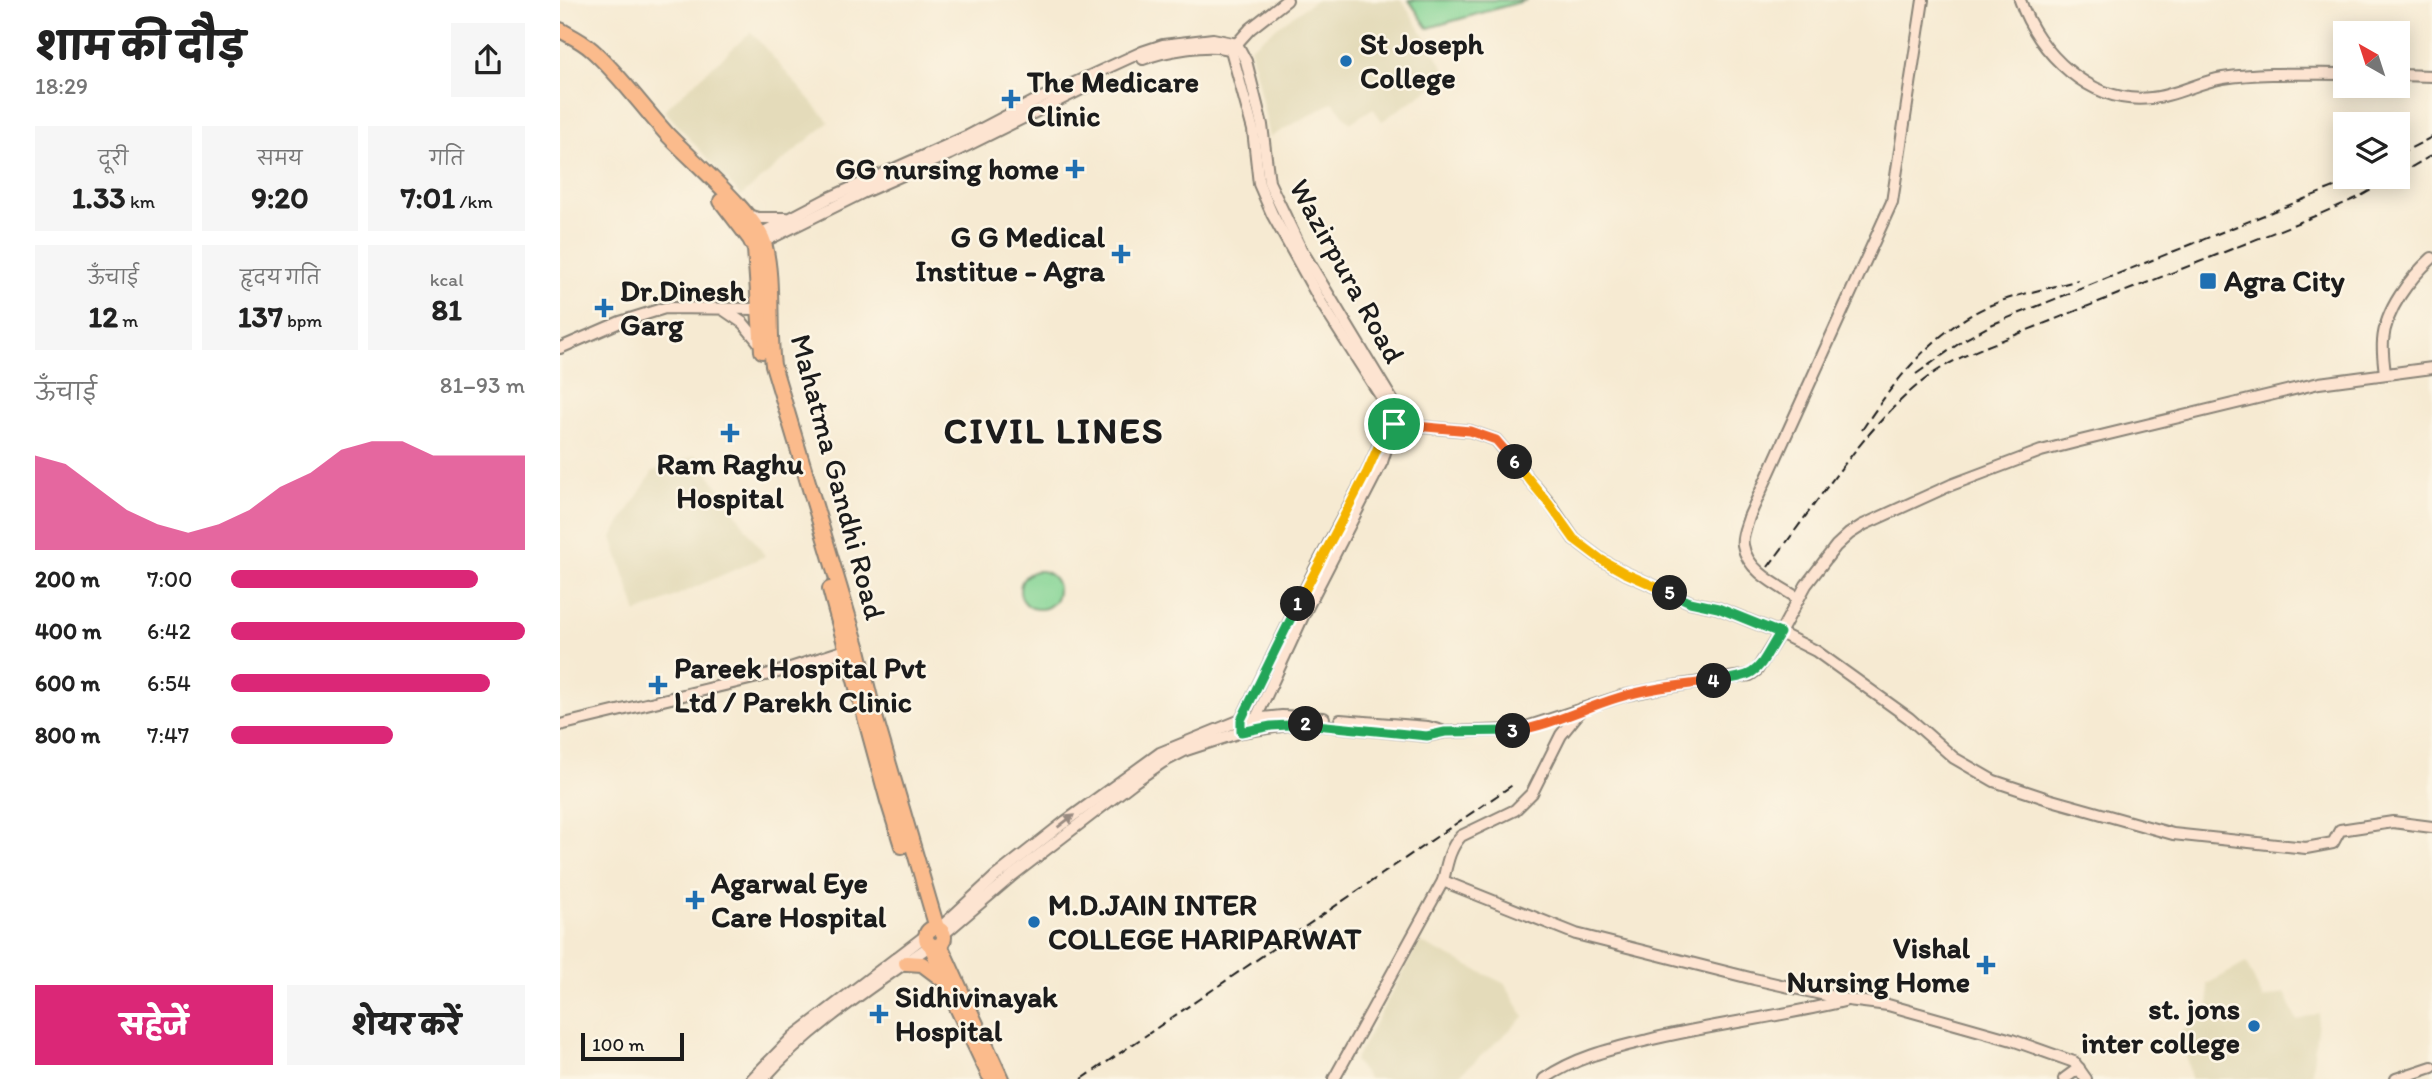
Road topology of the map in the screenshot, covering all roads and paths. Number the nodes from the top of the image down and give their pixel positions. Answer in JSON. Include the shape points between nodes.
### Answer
{"nodes":[{"id":1,"x":1287,"y":0,"type":"edge"},
{"id":2,"x":1923,"y":0,"type":"edge"},
{"id":3,"x":2020,"y":0,"type":"edge"},
{"id":4,"x":560,"y":30,"type":"edge"},
{"id":5,"x":560,"y":39,"type":"edge"},
{"id":6,"x":1234,"y":47,"type":"junction"},
{"id":7,"x":2333,"y":74,"type":"edge"},
{"id":8,"x":2410,"y":75,"type":"edge"},
{"id":9,"x":2432,"y":76,"type":"edge"},
{"id":10,"x":748,"y":215,"type":"junction"},
{"id":11,"x":791,"y":223,"type":"junction"},
{"id":12,"x":757,"y":240,"type":"junction"},
{"id":13,"x":2432,"y":258,"type":"edge"},
{"id":14,"x":767,"y":260,"type":"junction"},
{"id":15,"x":722,"y":309,"type":"junction"},
{"id":16,"x":758,"y":310,"type":"junction"},
{"id":17,"x":761,"y":345,"type":"junction"},
{"id":18,"x":560,"y":348,"type":"edge"},
{"id":19,"x":2432,"y":368,"type":"edge"},
{"id":20,"x":2385,"y":374,"type":"junction"},
{"id":21,"x":1391,"y":424,"type":"junction"},
{"id":22,"x":1798,"y":598,"type":"junction"},
{"id":23,"x":1780,"y":633,"type":"junction"},
{"id":24,"x":852,"y":648,"type":"junction"},
{"id":25,"x":1582,"y":709,"type":"junction"},
{"id":26,"x":1241,"y":720,"type":"junction"},
{"id":27,"x":1256,"y":723,"type":"junction"},
{"id":28,"x":560,"y":725,"type":"edge"},
{"id":29,"x":1241,"y":732,"type":"junction"},
{"id":30,"x":2432,"y":827,"type":"edge"},
{"id":31,"x":1443,"y":881,"type":"junction"},
{"id":32,"x":935,"y":935,"type":"junction"},
{"id":33,"x":906,"y":963,"type":"junction"},
{"id":34,"x":945,"y":982,"type":"junction"},
{"id":35,"x":1848,"y":999,"type":"junction"},
{"id":36,"x":825,"y":1017,"type":"junction"},
{"id":37,"x":2432,"y":1067,"type":"edge"},
{"id":38,"x":2079,"y":1068,"type":"junction"},
{"id":39,"x":752,"y":1079,"type":"edge"},
{"id":40,"x":763,"y":1079,"type":"edge"},
{"id":41,"x":991,"y":1079,"type":"edge"},
{"id":42,"x":1001,"y":1079,"type":"edge"},
{"id":43,"x":1334,"y":1079,"type":"edge"},
{"id":44,"x":1544,"y":1079,"type":"edge"},
{"id":45,"x":2064,"y":1079,"type":"edge"},
{"id":46,"x":2086,"y":1079,"type":"edge"},
{"id":47,"x":2396,"y":1079,"type":"edge"}],
"edges":[{"from":1,"to":6,"type":"street"},
{"from":2,"to":22,"type":"street","via":[[1892,202],[1743,536],[1751,565]]},
{"from":3,"to":7,"type":"street","via":[[2056,61],[2113,94],[2149,99],[2225,78]]},
{"from":4,"to":10,"type":"highway","name":"Mahatma Gandhi Road","via":[[604,61]]},
{"from":5,"to":12,"type":"highway","name":"Mahatma Gandhi Road","via":[[598,66]]},
{"from":6,"to":11,"type":"street","via":[[1185,49],[1147,57],[950,154]]},
{"from":6,"to":21,"type":"street","name":"Wazirpura Road","via":[[1253,131],[1259,184],[1322,304],[1387,406]]},
{"from":8,"to":9,"type":"street"},
{"from":10,"to":11,"type":"street"},
{"from":10,"to":12,"type":"highway","name":"Mahatma Gandhi Road"},
{"from":11,"to":12,"type":"street"},
{"from":11,"to":14,"type":"street"},
{"from":12,"to":14,"type":"highway","name":"Mahatma Gandhi Road"},
{"from":12,"to":16,"type":"highway","name":"Mahatma Gandhi Road"},
{"from":13,"to":20,"type":"street","via":[[2407,286],[2391,315],[2383,338]]},
{"from":14,"to":24,"type":"highway","name":"Mahatma Gandhi Road","via":[[773,365]]},
{"from":15,"to":16,"type":"street"},
{"from":15,"to":17,"type":"street","via":[[743,323]]},
{"from":15,"to":18,"type":"street","via":[[651,311]]},
{"from":16,"to":17,"type":"highway","name":"Mahatma Gandhi Road"},
{"from":17,"to":24,"type":"highway","name":"Mahatma Gandhi Road"},
{"from":19,"to":20,"type":"street"},
{"from":20,"to":22,"type":"street","via":[[2308,386],[2009,461],[1863,525],[1836,546]]},
{"from":21,"to":23,"type":"street","via":[[1470,431],[1496,440],[1574,539],[1602,560],[1690,602]]},
{"from":21,"to":26,"type":"street"},
{"from":21,"to":27,"type":"street","via":[[1382,462],[1305,612]]},
{"from":22,"to":23,"type":"street"},
{"from":23,"to":25,"type":"street","via":[[1751,675],[1660,688]]},
{"from":23,"to":30,"type":"street","via":[[1837,664],[1979,774],[2048,799],[2173,834],[2305,848],[2329,845],[2339,830],[2356,827],[2398,822]]},
{"from":24,"to":28,"type":"street"},
{"from":24,"to":32,"type":"highway","name":"Mahatma Gandhi Road","via":[[888,801]]},
{"from":25,"to":27,"type":"street","via":[[1517,730],[1414,735]]},
{"from":25,"to":31,"type":"street","via":[[1562,735],[1532,793],[1516,810],[1461,836],[1450,852]]},
{"from":26,"to":27,"type":"street"},
{"from":26,"to":29,"type":"street"},
{"from":32,"to":26,"type":"street","one_way":true,"via":[[996,876],[1141,766],[1160,753]]},
{"from":27,"to":29,"type":"street"},
{"from":29,"to":32,"type":"street","via":[[1163,762]]},
{"from":31,"to":35,"type":"street","via":[[1576,934]]},
{"from":31,"to":43,"type":"street"},
{"from":32,"to":33,"type":"street"},
{"from":32,"to":34,"type":"highway","name":"Mahatma Gandhi Road"},
{"from":32,"to":36,"type":"street"},
{"from":32,"to":42,"type":"highway","name":"Mahatma Gandhi Road"},
{"from":33,"to":34,"type":"highway","via":[[928,967]]},
{"from":33,"to":36,"type":"street"},
{"from":34,"to":41,"type":"highway","name":"Mahatma Gandhi Road"},
{"from":35,"to":38,"type":"street","via":[[1888,1005],[2012,1041],[2074,1062]]},
{"from":35,"to":44,"type":"street","via":[[1604,1051],[1569,1063]]},
{"from":36,"to":39,"type":"street","via":[[794,1036]]},
{"from":36,"to":40,"type":"street"},
{"from":37,"to":47,"type":"street"},
{"from":38,"to":45,"type":"street"},
{"from":38,"to":46,"type":"street"}]}
